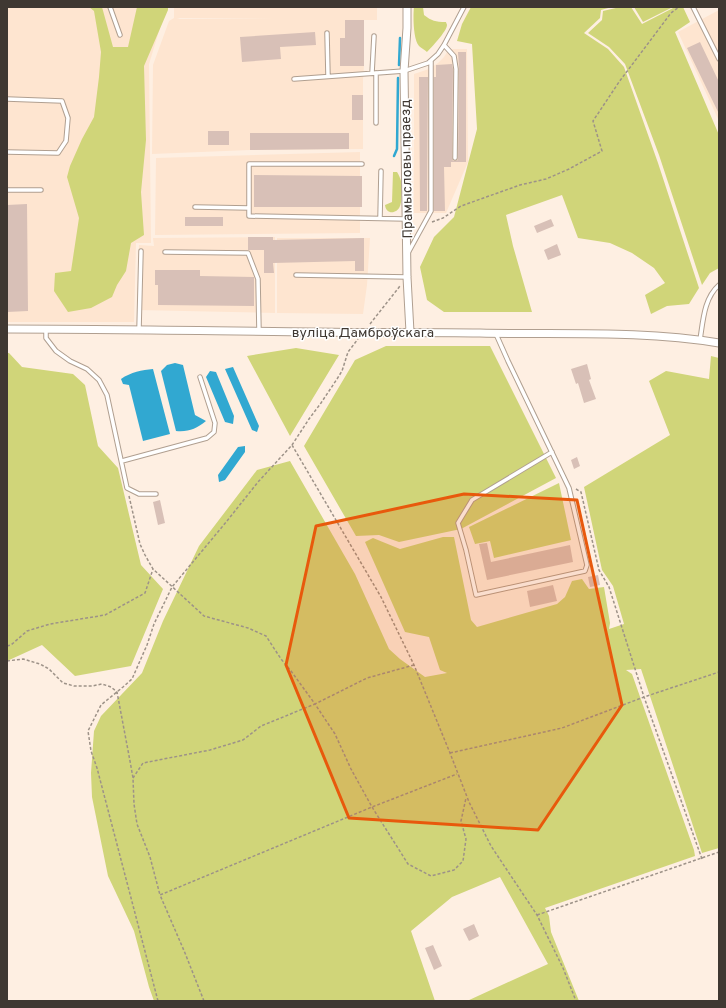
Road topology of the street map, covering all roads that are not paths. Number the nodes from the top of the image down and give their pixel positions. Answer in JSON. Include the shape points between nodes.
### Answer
{"nodes":[{"id":1,"x":110,"y":7,"type":"edge"},
{"id":2,"x":407,"y":7,"type":"edge"},
{"id":3,"x":464,"y":7,"type":"edge"},
{"id":4,"x":693,"y":7,"type":"edge"},
{"id":5,"x":326,"y":33,"type":"dead end"},
{"id":6,"x":120,"y":35,"type":"dead end"},
{"id":7,"x":374,"y":36,"type":"dead end"},
{"id":8,"x":444,"y":45,"type":"junction"},
{"id":9,"x":719,"y":59,"type":"edge"},
{"id":10,"x":432,"y":61,"type":"junction"},
{"id":11,"x":404,"y":71,"type":"junction"},
{"id":12,"x":374,"y":73,"type":"junction"},
{"id":13,"x":328,"y":76,"type":"junction"},
{"id":14,"x":294,"y":79,"type":"dead end"},
{"id":15,"x":7,"y":99,"type":"edge"},
{"id":16,"x":376,"y":124,"type":"dead end"},
{"id":17,"x":7,"y":152,"type":"edge"},
{"id":18,"x":455,"y":158,"type":"dead end"},
{"id":19,"x":362,"y":164,"type":"dead end"},
{"id":20,"x":381,"y":171,"type":"dead end"},
{"id":21,"x":7,"y":190,"type":"edge"},
{"id":22,"x":41,"y":190,"type":"dead end"},
{"id":23,"x":195,"y":207,"type":"dead end"},
{"id":24,"x":249,"y":208,"type":"junction"},
{"id":25,"x":380,"y":218,"type":"junction"},
{"id":26,"x":406,"y":219,"type":"junction"},
{"id":27,"x":141,"y":251,"type":"dead end"},
{"id":28,"x":165,"y":252,"type":"dead end"},
{"id":29,"x":406,"y":256,"type":"junction"},
{"id":30,"x":296,"y":275,"type":"dead end"},
{"id":31,"x":407,"y":277,"type":"junction"},
{"id":32,"x":719,"y":285,"type":"edge"},
{"id":33,"x":7,"y":329,"type":"edge"},
{"id":34,"x":46,"y":329,"type":"junction"},
{"id":35,"x":140,"y":329,"type":"junction"},
{"id":36,"x":259,"y":331,"type":"junction"},
{"id":37,"x":410,"y":332,"type":"junction"},
{"id":38,"x":496,"y":334,"type":"junction"},
{"id":39,"x":700,"y":340,"type":"junction"},
{"id":40,"x":719,"y":343,"type":"edge"},
{"id":41,"x":200,"y":377,"type":"dead end"},
{"id":42,"x":552,"y":452,"type":"junction"},
{"id":43,"x":122,"y":461,"type":"junction"},
{"id":44,"x":156,"y":494,"type":"dead end"}],
"edges":[{"from":1,"to":6,"type":"lane"},
{"from":2,"to":11,"type":"street","name":"Прамысловы праезд"},
{"from":3,"to":8,"type":"lane"},
{"from":4,"to":9,"type":"lane"},
{"from":5,"to":13,"type":"lane"},
{"from":7,"to":12,"type":"lane"},
{"from":8,"to":10,"type":"lane"},
{"from":8,"to":18,"type":"lane","via":[[454,56],[456,69]]},
{"from":10,"to":11,"type":"lane"},
{"from":10,"to":29,"type":"lane","via":[[431,211]]},
{"from":11,"to":12,"type":"lane"},
{"from":11,"to":26,"type":"street","name":"Прамысловы праезд"},
{"from":12,"to":13,"type":"lane"},
{"from":12,"to":16,"type":"lane"},
{"from":13,"to":14,"type":"lane"},
{"from":15,"to":17,"type":"lane","via":[[62,102],[68,118],[66,141],[58,153]]},
{"from":19,"to":24,"type":"lane","via":[[250,164]]},
{"from":20,"to":25,"type":"lane"},
{"from":21,"to":22,"type":"lane"},
{"from":23,"to":24,"type":"lane"},
{"from":24,"to":25,"type":"lane","via":[[249,216]]},
{"from":25,"to":26,"type":"lane"},
{"from":26,"to":29,"type":"street","name":"Прамысловы праезд"},
{"from":27,"to":35,"type":"lane"},
{"from":28,"to":36,"type":"lane","via":[[248,253],[258,279]]},
{"from":29,"to":31,"type":"street","name":"Прамысловы праезд"},
{"from":30,"to":31,"type":"lane"},
{"from":31,"to":37,"type":"street","name":"Прамысловы праезд"},
{"from":32,"to":39,"type":"lane","via":[[708,301]]},
{"from":33,"to":34,"type":"street","name":"вуліца Дамброўскага"},
{"from":34,"to":35,"type":"street","name":"вуліца Дамброўскага"},
{"from":34,"to":43,"type":"lane","via":[[46,338],[56,351],[99,380],[107,395]]},
{"from":35,"to":36,"type":"street","name":"вуліца Дамброўскага"},
{"from":36,"to":37,"type":"street","name":"вуліца Дамброўскага"},
{"from":37,"to":38,"type":"street","name":"вуліца Дамброўскага"},
{"from":38,"to":39,"type":"street","name":"вуліца Дамброўскага","via":[[621,334]]},
{"from":38,"to":42,"type":"lane"},
{"from":39,"to":40,"type":"street","name":"вуліца Дамброўскага"},
{"from":41,"to":43,"type":"lane","via":[[215,424],[214,432],[207,438]]},
{"from":42,"to":42,"type":"lane","via":[[569,488],[587,565],[585,571],[476,595],[458,523],[472,500]]},
{"from":43,"to":44,"type":"lane","via":[[127,488],[139,494]]}]}
